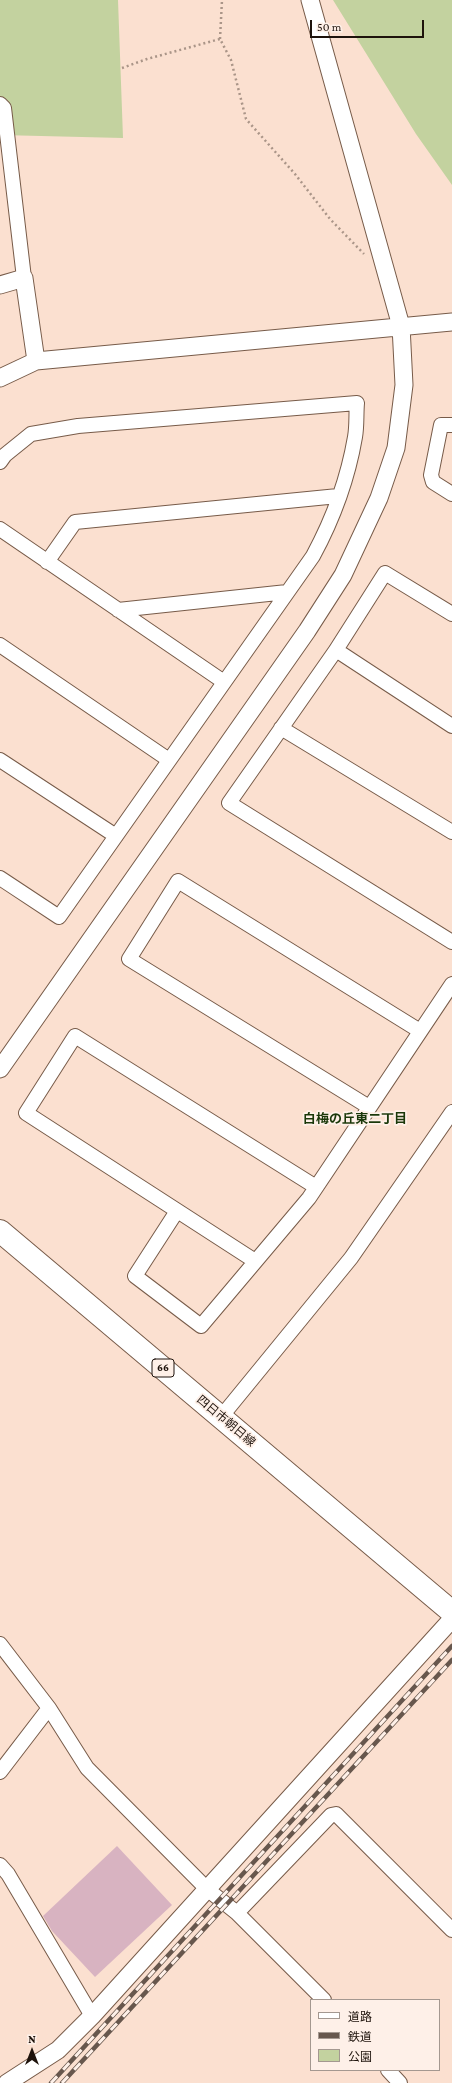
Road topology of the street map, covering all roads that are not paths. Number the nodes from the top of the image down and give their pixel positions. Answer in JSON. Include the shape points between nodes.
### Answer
{"nodes":[{"id":1,"x":310,"y":0,"type":"edge"},
{"id":2,"x":0,"y":104,"type":"edge"},
{"id":3,"x":24,"y":278,"type":"junction"},
{"id":4,"x":0,"y":285,"type":"edge"},
{"id":5,"x":452,"y":322,"type":"edge"},
{"id":6,"x":401,"y":326,"type":"junction"},
{"id":7,"x":36,"y":361,"type":"junction"},
{"id":8,"x":0,"y":378,"type":"edge"},
{"id":9,"x":452,"y":424,"type":"edge"},
{"id":10,"x":0,"y":462,"type":"edge"},
{"id":11,"x":452,"y":494,"type":"edge"},
{"id":12,"x":338,"y":496,"type":"junction"},
{"id":13,"x":0,"y":530,"type":"edge"},
{"id":14,"x":47,"y":562,"type":"junction"},
{"id":15,"x":288,"y":592,"type":"junction"},
{"id":16,"x":118,"y":610,"type":"junction"},
{"id":17,"x":452,"y":614,"type":"edge"},
{"id":18,"x":0,"y":645,"type":"edge"},
{"id":19,"x":336,"y":650,"type":"junction"},
{"id":20,"x":224,"y":682,"type":"junction"},
{"id":21,"x":452,"y":726,"type":"edge"},
{"id":22,"x":281,"y":728,"type":"junction"},
{"id":23,"x":0,"y":760,"type":"edge"},
{"id":24,"x":169,"y":760,"type":"junction"},
{"id":25,"x":452,"y":832,"type":"edge"},
{"id":26,"x":116,"y":836,"type":"junction"},
{"id":27,"x":0,"y":878,"type":"edge"},
{"id":28,"x":452,"y":942,"type":"edge"},
{"id":29,"x":452,"y":984,"type":"edge"},
{"id":30,"x":420,"y":1031,"type":"junction"},
{"id":31,"x":0,"y":1070,"type":"edge"},
{"id":32,"x":369,"y":1107,"type":"junction"},
{"id":33,"x":452,"y":1112,"type":"edge"},
{"id":34,"x":316,"y":1187,"type":"junction"},
{"id":35,"x":177,"y":1211,"type":"junction"},
{"id":36,"x":0,"y":1230,"type":"edge"},
{"id":37,"x":255,"y":1261,"type":"junction"},
{"id":38,"x":222,"y":1417,"type":"junction"},
{"id":39,"x":452,"y":1612,"type":"edge"},
{"id":40,"x":452,"y":1620,"type":"edge"},
{"id":41,"x":0,"y":1644,"type":"edge"},
{"id":42,"x":49,"y":1708,"type":"junction"},
{"id":43,"x":0,"y":1772,"type":"edge"},
{"id":44,"x":0,"y":1865,"type":"edge"},
{"id":45,"x":207,"y":1889,"type":"junction"},
{"id":46,"x":237,"y":1914,"type":"junction"},
{"id":47,"x":452,"y":1930,"type":"edge"},
{"id":48,"x":323,"y":1999,"type":"edge"},
{"id":49,"x":92,"y":2016,"type":"junction"},
{"id":50,"x":389,"y":2071,"type":"edge"},
{"id":51,"x":7,"y":2083,"type":"edge"},
{"id":52,"x":400,"y":2083,"type":"edge"}],
"edges":[{"from":1,"to":6,"type":"street"},
{"from":2,"to":3,"type":"street","via":[[4,108]]},
{"from":3,"to":4,"type":"street"},
{"from":3,"to":7,"type":"street"},
{"from":5,"to":6,"type":"street"},
{"from":6,"to":7,"type":"street"},
{"from":6,"to":31,"type":"street","via":[[404,385],[396,448],[379,498],[343,575],[307,631]]},
{"from":7,"to":8,"type":"street"},
{"from":9,"to":11,"type":"street","via":[[441,426],[431,475],[433,482]]},
{"from":10,"to":12,"type":"street","via":[[30,434],[78,426],[357,403],[355,436],[347,472]]},
{"from":12,"to":14,"type":"street","via":[[75,522]]},
{"from":12,"to":15,"type":"street","via":[[330,524],[313,556]]},
{"from":13,"to":14,"type":"street"},
{"from":14,"to":16,"type":"street"},
{"from":15,"to":16,"type":"street"},
{"from":15,"to":20,"type":"street"},
{"from":16,"to":20,"type":"street"},
{"from":17,"to":19,"type":"street","via":[[386,573]]},
{"from":18,"to":24,"type":"street"},
{"from":19,"to":21,"type":"street"},
{"from":19,"to":22,"type":"street"},
{"from":20,"to":24,"type":"street"},
{"from":22,"to":25,"type":"street"},
{"from":22,"to":28,"type":"street","via":[[229,803]]},
{"from":23,"to":26,"type":"street"},
{"from":24,"to":26,"type":"street"},
{"from":26,"to":27,"type":"street","via":[[59,917]]},
{"from":29,"to":30,"type":"street"},
{"from":30,"to":32,"type":"street"},
{"from":30,"to":32,"type":"street","via":[[178,881],[129,959]]},
{"from":32,"to":34,"type":"street"},
{"from":33,"to":38,"type":"street","via":[[351,1258]]},
{"from":34,"to":35,"type":"street","via":[[75,1036],[26,1113]]},
{"from":34,"to":37,"type":"street"},
{"from":35,"to":37,"type":"street"},
{"from":35,"to":37,"type":"street","via":[[135,1276],[201,1326]]},
{"from":36,"to":38,"type":"main road","name":"四日市朝日線","number":"66"},
{"from":38,"to":39,"type":"main road","name":"四日市朝日線","number":"66"},
{"from":40,"to":45,"type":"street"},
{"from":41,"to":42,"type":"street"},
{"from":42,"to":43,"type":"street"},
{"from":42,"to":45,"type":"street","via":[[87,1768]]},
{"from":44,"to":49,"type":"street","via":[[8,1874]]},
{"from":45,"to":46,"type":"street"},
{"from":45,"to":49,"type":"street"},
{"from":46,"to":47,"type":"street","via":[[330,1815],[336,1814]]},
{"from":46,"to":48,"type":"street"},
{"from":49,"to":51,"type":"street","via":[[58,2050]]},
{"from":50,"to":52,"type":"street"}]}
